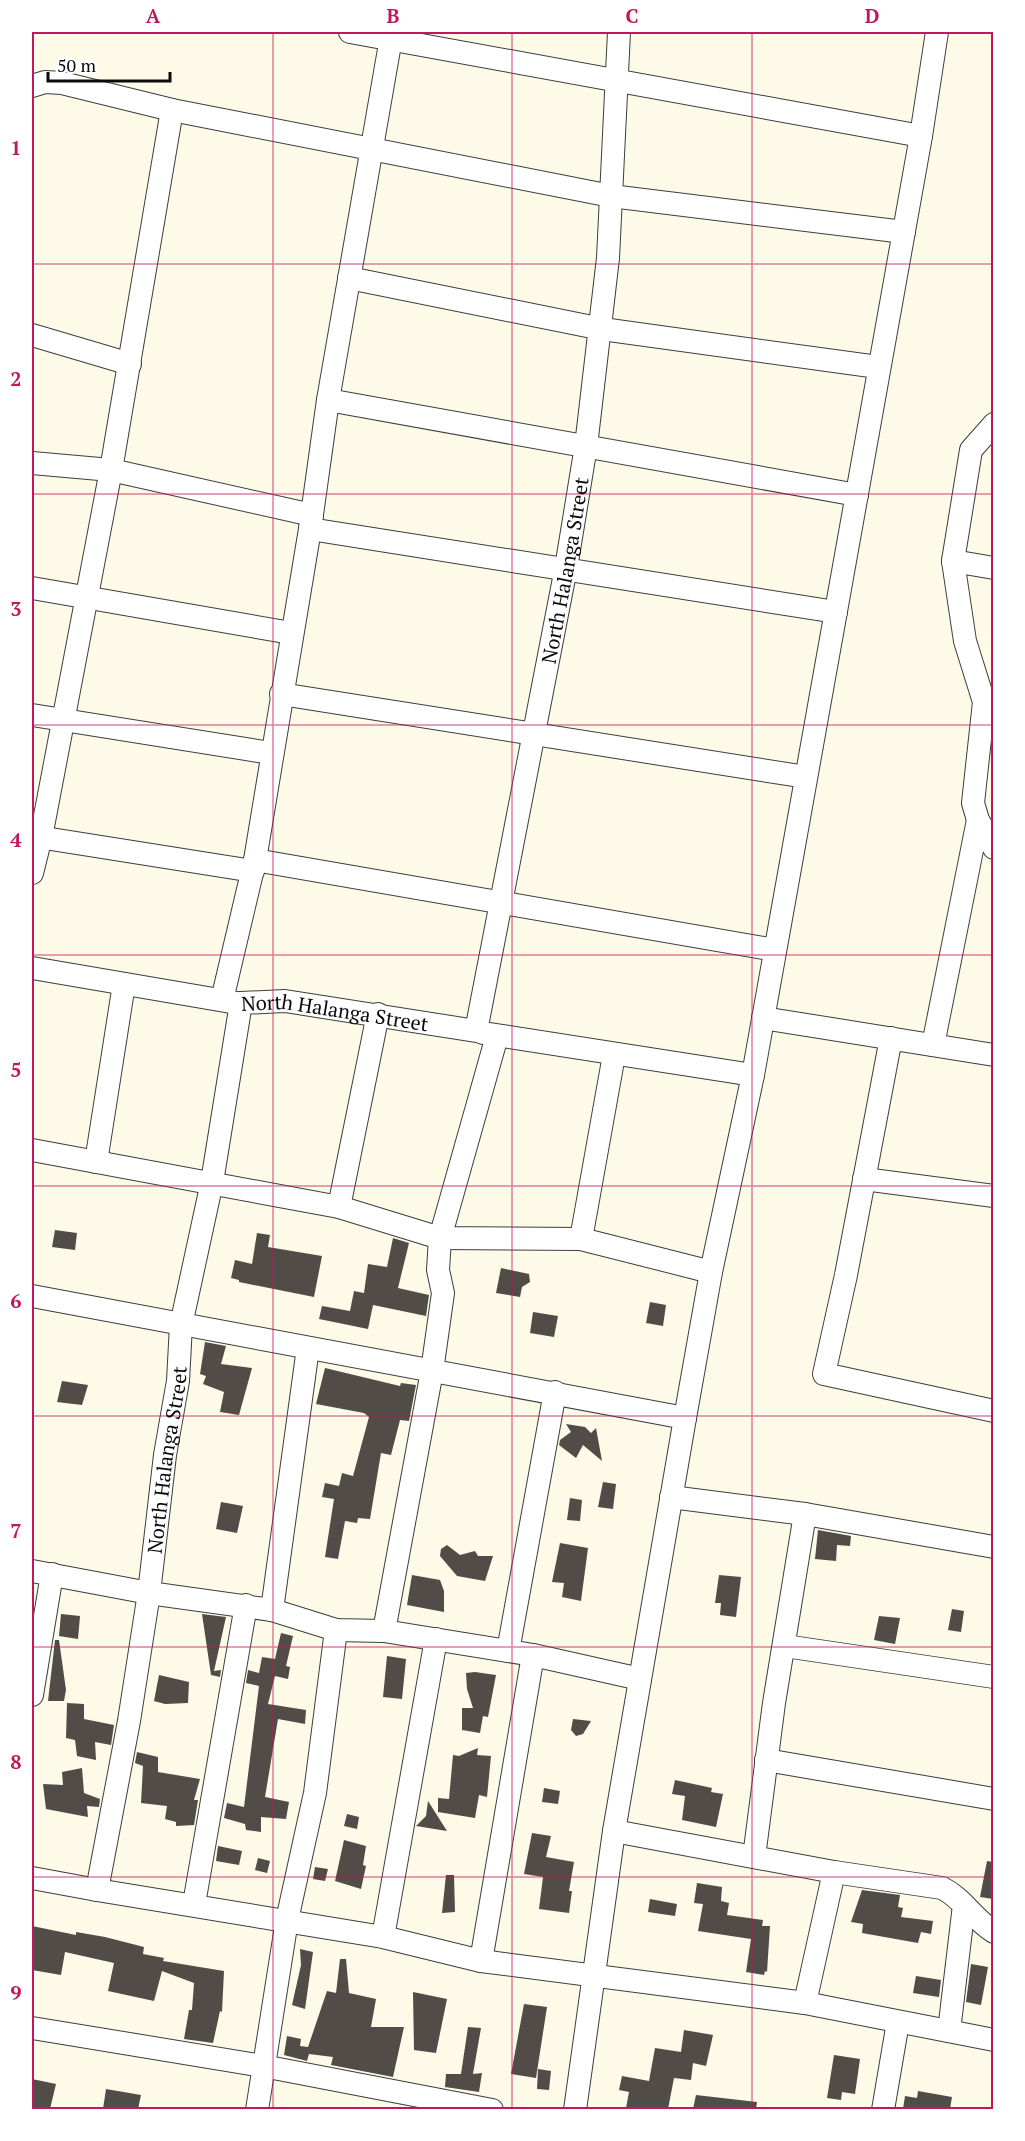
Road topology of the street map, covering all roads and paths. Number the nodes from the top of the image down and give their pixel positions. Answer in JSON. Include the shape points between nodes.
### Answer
{"nodes":[{"id":1,"x":350,"y":32,"type":"edge"},
{"id":2,"x":619,"y":32,"type":"edge"},
{"id":3,"x":937,"y":32,"type":"edge"},
{"id":4,"x":391,"y":38,"type":"junction"},
{"id":5,"x":616,"y":79,"type":"junction"},
{"id":6,"x":32,"y":86,"type":"edge"},
{"id":7,"x":172,"y":110,"type":"junction"},
{"id":8,"x":921,"y":136,"type":"junction"},
{"id":9,"x":371,"y":151,"type":"junction"},
{"id":10,"x":611,"y":196,"type":"junction"},
{"id":11,"x":904,"y":232,"type":"junction"},
{"id":12,"x":349,"y":278,"type":"junction"},
{"id":13,"x":602,"y":329,"type":"junction"},
{"id":14,"x":32,"y":335,"type":"edge"},
{"id":15,"x":130,"y":364,"type":"junction"},
{"id":16,"x":878,"y":367,"type":"junction"},
{"id":17,"x":328,"y":400,"type":"junction"},
{"id":18,"x":993,"y":424,"type":"edge"},
{"id":19,"x":586,"y":446,"type":"junction"},
{"id":20,"x":32,"y":463,"type":"edge"},
{"id":21,"x":111,"y":470,"type":"junction"},
{"id":22,"x":857,"y":495,"type":"junction"},
{"id":23,"x":311,"y":522,"type":"junction"},
{"id":24,"x":953,"y":561,"type":"junction"},
{"id":25,"x":566,"y":567,"type":"junction"},
{"id":26,"x":993,"y":568,"type":"edge"},
{"id":27,"x":32,"y":588,"type":"edge"},
{"id":28,"x":86,"y":597,"type":"junction"},
{"id":29,"x":836,"y":612,"type":"junction"},
{"id":30,"x":291,"y":633,"type":"junction"},
{"id":31,"x":281,"y":694,"type":"junction"},
{"id":32,"x":32,"y":715,"type":"edge"},
{"id":33,"x":63,"y":719,"type":"junction"},
{"id":34,"x":532,"y":733,"type":"junction"},
{"id":35,"x":272,"y":753,"type":"junction"},
{"id":36,"x":806,"y":777,"type":"junction"},
{"id":37,"x":978,"y":820,"type":"junction"},
{"id":38,"x":36,"y":837,"type":"edge"},
{"id":39,"x":993,"y":848,"type":"edge"},
{"id":40,"x":254,"y":866,"type":"junction"},
{"id":41,"x":32,"y":873,"type":"edge"},
{"id":42,"x":499,"y":903,"type":"junction"},
{"id":43,"x":775,"y":950,"type":"junction"},
{"id":44,"x":32,"y":968,"type":"edge"},
{"id":45,"x":124,"y":984,"type":"junction"},
{"id":46,"x":232,"y":1002,"type":"junction"},
{"id":47,"x":378,"y":1014,"type":"junction"},
{"id":48,"x":763,"y":1018,"type":"junction"},
{"id":49,"x":487,"y":1033,"type":"junction"},
{"id":50,"x":891,"y":1038,"type":"junction"},
{"id":51,"x":933,"y":1045,"type":"junction"},
{"id":52,"x":614,"y":1055,"type":"junction"},
{"id":53,"x":993,"y":1055,"type":"edge"},
{"id":54,"x":753,"y":1075,"type":"junction"},
{"id":55,"x":32,"y":1150,"type":"edge"},
{"id":56,"x":96,"y":1162,"type":"junction"},
{"id":57,"x":864,"y":1179,"type":"junction"},
{"id":58,"x":212,"y":1182,"type":"junction"},
{"id":59,"x":993,"y":1196,"type":"edge"},
{"id":60,"x":339,"y":1207,"type":"junction"},
{"id":61,"x":440,"y":1238,"type":"junction"},
{"id":62,"x":581,"y":1239,"type":"junction"},
{"id":63,"x":711,"y":1272,"type":"junction"},
{"id":64,"x":32,"y":1296,"type":"edge"},
{"id":65,"x":181,"y":1325,"type":"junction"},
{"id":66,"x":308,"y":1348,"type":"junction"},
{"id":67,"x":432,"y":1371,"type":"junction"},
{"id":68,"x":555,"y":1392,"type":"junction"},
{"id":69,"x":989,"y":1405,"type":"edge"},
{"id":70,"x":685,"y":1418,"type":"junction"},
{"id":71,"x":671,"y":1497,"type":"junction"},
{"id":72,"x":805,"y":1514,"type":"junction"},
{"id":73,"x":993,"y":1547,"type":"edge"},
{"id":74,"x":42,"y":1573,"type":"edge"},
{"id":75,"x":149,"y":1593,"type":"junction"},
{"id":76,"x":246,"y":1605,"type":"junction"},
{"id":77,"x":272,"y":1610,"type":"junction"},
{"id":78,"x":336,"y":1630,"type":"junction"},
{"id":79,"x":384,"y":1631,"type":"junction"},
{"id":80,"x":436,"y":1639,"type":"junction"},
{"id":81,"x":785,"y":1646,"type":"junction"},
{"id":82,"x":508,"y":1651,"type":"junction"},
{"id":83,"x":533,"y":1655,"type":"junction"},
{"id":84,"x":993,"y":1677,"type":"edge"},
{"id":85,"x":640,"y":1679,"type":"junction"},
{"id":86,"x":32,"y":1695,"type":"edge"},
{"id":87,"x":766,"y":1760,"type":"junction"},
{"id":88,"x":993,"y":1799,"type":"edge"},
{"id":89,"x":614,"y":1831,"type":"junction"},
{"id":90,"x":754,"y":1857,"type":"junction"},
{"id":91,"x":834,"y":1872,"type":"junction"},
{"id":92,"x":32,"y":1878,"type":"edge"},
{"id":93,"x":97,"y":1890,"type":"junction"},
{"id":94,"x":194,"y":1904,"type":"junction"},
{"id":95,"x":964,"y":1905,"type":"junction"},
{"id":96,"x":287,"y":1920,"type":"junction"},
{"id":97,"x":993,"y":1932,"type":"edge"},
{"id":98,"x":383,"y":1937,"type":"junction"},
{"id":99,"x":481,"y":1961,"type":"junction"},
{"id":100,"x":593,"y":1974,"type":"junction"},
{"id":101,"x":805,"y":2003,"type":"junction"},
{"id":102,"x":898,"y":2022,"type":"junction"},
{"id":103,"x":32,"y":2028,"type":"edge"},
{"id":104,"x":949,"y":2031,"type":"junction"},
{"id":105,"x":993,"y":2040,"type":"edge"},
{"id":106,"x":263,"y":2066,"type":"junction"},
{"id":107,"x":257,"y":2109,"type":"edge"},
{"id":108,"x":492,"y":2109,"type":"edge"},
{"id":109,"x":575,"y":2109,"type":"edge"},
{"id":110,"x":883,"y":2109,"type":"edge"}],
"edges":[{"from":1,"to":4,"type":"street"},
{"from":2,"to":5,"type":"street","name":"North Halanga Street"},
{"from":3,"to":8,"type":"street"},
{"from":4,"to":5,"type":"street"},
{"from":4,"to":9,"type":"street"},
{"from":5,"to":8,"type":"street"},
{"from":5,"to":10,"type":"street","name":"North Halanga Street"},
{"from":6,"to":7,"type":"street","via":[[62,83]]},
{"from":7,"to":9,"type":"street"},
{"from":7,"to":15,"type":"street"},
{"from":8,"to":11,"type":"street"},
{"from":9,"to":10,"type":"street"},
{"from":9,"to":12,"type":"street"},
{"from":10,"to":11,"type":"street"},
{"from":10,"to":13,"type":"street","name":"North Halanga Street"},
{"from":11,"to":16,"type":"street"},
{"from":12,"to":13,"type":"street"},
{"from":12,"to":17,"type":"street"},
{"from":13,"to":16,"type":"street"},
{"from":13,"to":19,"type":"street","name":"North Halanga Street"},
{"from":14,"to":15,"type":"street"},
{"from":15,"to":21,"type":"street"},
{"from":16,"to":22,"type":"street"},
{"from":17,"to":19,"type":"street"},
{"from":17,"to":23,"type":"street"},
{"from":18,"to":24,"type":"street","via":[[971,450]]},
{"from":19,"to":22,"type":"street"},
{"from":19,"to":25,"type":"street","name":"North Halanga Street"},
{"from":20,"to":21,"type":"street"},
{"from":21,"to":23,"type":"street"},
{"from":21,"to":28,"type":"street"},
{"from":22,"to":29,"type":"street"},
{"from":23,"to":25,"type":"street"},
{"from":23,"to":30,"type":"street"},
{"from":24,"to":26,"type":"street"},
{"from":24,"to":37,"type":"street","via":[[965,641],[984,702],[973,781]]},
{"from":25,"to":29,"type":"street"},
{"from":25,"to":34,"type":"street","name":"North Halanga Street"},
{"from":27,"to":28,"type":"street"},
{"from":28,"to":30,"type":"street"},
{"from":28,"to":33,"type":"street"},
{"from":29,"to":36,"type":"street"},
{"from":30,"to":31,"type":"street"},
{"from":31,"to":34,"type":"street"},
{"from":31,"to":35,"type":"street"},
{"from":32,"to":33,"type":"street"},
{"from":33,"to":35,"type":"street"},
{"from":33,"to":38,"type":"street"},
{"from":34,"to":36,"type":"street"},
{"from":34,"to":42,"type":"street","name":"North Halanga Street"},
{"from":35,"to":40,"type":"street"},
{"from":36,"to":43,"type":"street"},
{"from":37,"to":39,"type":"street"},
{"from":37,"to":51,"type":"street"},
{"from":38,"to":40,"type":"street"},
{"from":38,"to":41,"type":"street"},
{"from":40,"to":42,"type":"street"},
{"from":40,"to":46,"type":"street"},
{"from":42,"to":43,"type":"street"},
{"from":42,"to":49,"type":"street","name":"North Halanga Street"},
{"from":43,"to":48,"type":"street"},
{"from":44,"to":45,"type":"street"},
{"from":45,"to":46,"type":"street"},
{"from":45,"to":56,"type":"street"},
{"from":46,"to":47,"type":"street","name":"North Halanga Street","via":[[285,1001]]},
{"from":46,"to":58,"type":"street","name":"North Halanga Street"},
{"from":47,"to":49,"type":"street","name":"North Halanga Street"},
{"from":47,"to":60,"type":"street"},
{"from":48,"to":50,"type":"street"},
{"from":48,"to":54,"type":"street"},
{"from":49,"to":52,"type":"street"},
{"from":49,"to":61,"type":"street"},
{"from":50,"to":51,"type":"street"},
{"from":50,"to":57,"type":"street"},
{"from":51,"to":53,"type":"street"},
{"from":52,"to":54,"type":"street"},
{"from":52,"to":62,"type":"street"},
{"from":54,"to":63,"type":"street"},
{"from":55,"to":56,"type":"street"},
{"from":56,"to":58,"type":"street"},
{"from":57,"to":59,"type":"street"},
{"from":57,"to":69,"type":"street","via":[[824,1374]]},
{"from":58,"to":60,"type":"street"},
{"from":58,"to":65,"type":"street","name":"North Halanga Street"},
{"from":60,"to":61,"type":"street"},
{"from":61,"to":62,"type":"street"},
{"from":61,"to":67,"type":"street","via":[[438,1270],[443,1293]]},
{"from":62,"to":63,"type":"street"},
{"from":63,"to":70,"type":"street"},
{"from":64,"to":65,"type":"street"},
{"from":65,"to":66,"type":"street"},
{"from":65,"to":75,"type":"street","name":"North Halanga Street","via":[[178,1381]]},
{"from":66,"to":67,"type":"street"},
{"from":66,"to":77,"type":"street"},
{"from":67,"to":68,"type":"street"},
{"from":67,"to":79,"type":"street"},
{"from":68,"to":70,"type":"street"},
{"from":68,"to":82,"type":"street"},
{"from":70,"to":71,"type":"street"},
{"from":71,"to":72,"type":"street"},
{"from":71,"to":85,"type":"street"},
{"from":72,"to":73,"type":"street"},
{"from":72,"to":81,"type":"street"},
{"from":74,"to":75,"type":"street"},
{"from":74,"to":86,"type":"street"},
{"from":75,"to":76,"type":"street"},
{"from":75,"to":93,"type":"street","name":"North Halanga Street"},
{"from":76,"to":77,"type":"street"},
{"from":76,"to":94,"type":"street"},
{"from":77,"to":78,"type":"street"},
{"from":78,"to":79,"type":"street"},
{"from":78,"to":96,"type":"street","via":[[315,1793]]},
{"from":79,"to":80,"type":"street"},
{"from":80,"to":82,"type":"street"},
{"from":80,"to":98,"type":"street"},
{"from":81,"to":84,"type":"street"},
{"from":81,"to":87,"type":"street"},
{"from":82,"to":83,"type":"street"},
{"from":83,"to":85,"type":"street"},
{"from":83,"to":99,"type":"street"},
{"from":85,"to":89,"type":"street"},
{"from":87,"to":88,"type":"street"},
{"from":87,"to":90,"type":"street"},
{"from":89,"to":90,"type":"street"},
{"from":89,"to":100,"type":"street"},
{"from":90,"to":91,"type":"street"},
{"from":91,"to":95,"type":"street","via":[[942,1888],[957,1895]]},
{"from":91,"to":101,"type":"street"},
{"from":92,"to":93,"type":"street"},
{"from":93,"to":94,"type":"street"},
{"from":94,"to":96,"type":"street"},
{"from":95,"to":97,"type":"street"},
{"from":95,"to":104,"type":"street"},
{"from":96,"to":98,"type":"street"},
{"from":96,"to":106,"type":"street"},
{"from":98,"to":99,"type":"street"},
{"from":99,"to":100,"type":"street"},
{"from":100,"to":101,"type":"street"},
{"from":100,"to":109,"type":"street"},
{"from":101,"to":102,"type":"street"},
{"from":102,"to":104,"type":"street"},
{"from":102,"to":110,"type":"street"},
{"from":103,"to":106,"type":"street"},
{"from":104,"to":105,"type":"street"},
{"from":106,"to":107,"type":"street"},
{"from":106,"to":108,"type":"street"}]}
